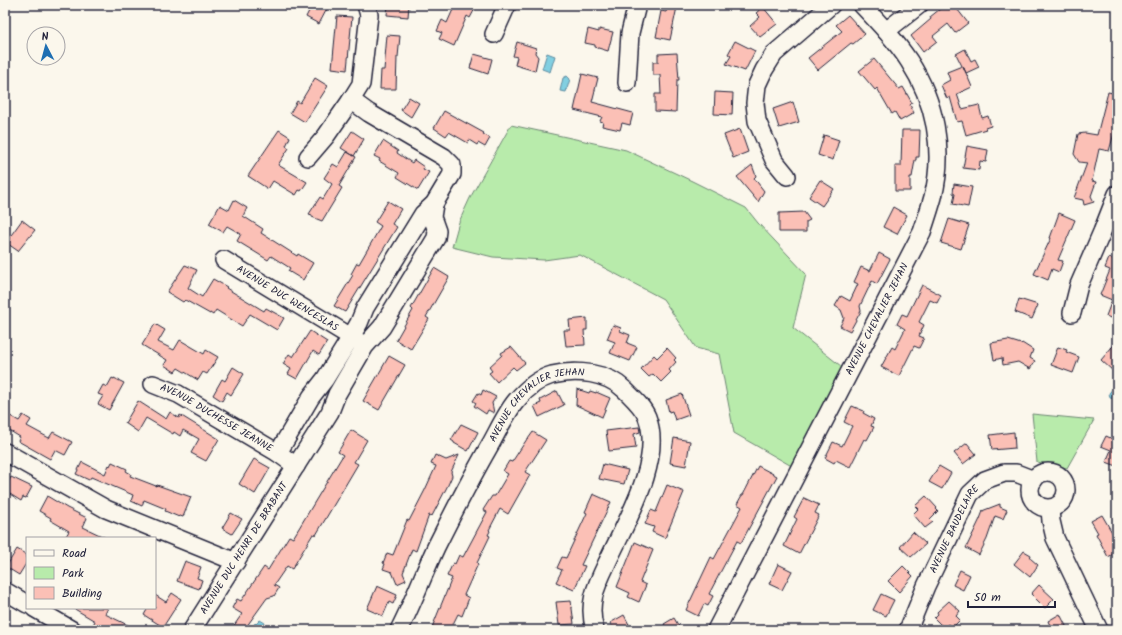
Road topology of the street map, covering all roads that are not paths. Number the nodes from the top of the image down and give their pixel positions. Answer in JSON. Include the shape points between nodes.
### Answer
{"nodes":[{"id":1,"x":366,"y":5,"type":"edge"},
{"id":2,"x":507,"y":5,"type":"edge"},
{"id":3,"x":637,"y":5,"type":"edge"},
{"id":4,"x":831,"y":5,"type":"edge"},
{"id":5,"x":862,"y":5,"type":"edge"},
{"id":6,"x":919,"y":5,"type":"edge"},
{"id":7,"x":886,"y":31,"type":"junction"},
{"id":8,"x":494,"y":34,"type":"dead end"},
{"id":9,"x":626,"y":83,"type":"dead end"},
{"id":10,"x":351,"y":100,"type":"junction"},
{"id":11,"x":308,"y":158,"type":"dead end"},
{"id":12,"x":788,"y":176,"type":"dead end"},
{"id":13,"x":1117,"y":194,"type":"edge"},
{"id":14,"x":434,"y":204,"type":"junction"},
{"id":15,"x":224,"y":260,"type":"dead end"},
{"id":16,"x":1072,"y":313,"type":"dead end"},
{"id":17,"x":358,"y":342,"type":"junction"},
{"id":18,"x":153,"y":384,"type":"dead end"},
{"id":19,"x":5,"y":452,"type":"edge"},
{"id":20,"x":278,"y":453,"type":"junction"},
{"id":21,"x":296,"y":466,"type":"junction"},
{"id":22,"x":1034,"y":480,"type":"junction"},
{"id":23,"x":1050,"y":509,"type":"junction"},
{"id":24,"x":236,"y":562,"type":"junction"},
{"id":25,"x":5,"y":591,"type":"edge"},
{"id":26,"x":26,"y":603,"type":"edge"},
{"id":27,"x":36,"y":609,"type":"edge"},
{"id":28,"x":72,"y":630,"type":"edge"},
{"id":29,"x":192,"y":630,"type":"edge"},
{"id":30,"x":399,"y":630,"type":"edge"},
{"id":31,"x":595,"y":630,"type":"edge"},
{"id":32,"x":716,"y":630,"type":"edge"},
{"id":33,"x":908,"y":630,"type":"edge"},
{"id":34,"x":1100,"y":630,"type":"edge"}],
"edges":[{"from":1,"to":10,"type":"street","via":[[369,15],[361,84]]},
{"from":2,"to":8,"type":"street"},
{"from":3,"to":9,"type":"street","via":[[630,33]]},
{"from":4,"to":12,"type":"street","via":[[774,54],[757,85],[757,122],[774,160]]},
{"from":5,"to":7,"type":"street","name":"AVENUE CHEVALIER JEHAN"},
{"from":6,"to":7,"type":"street"},
{"from":7,"to":32,"type":"street","name":"AVENUE CHEVALIER JEHAN","via":[[913,67],[931,107],[937,133],[938,160],[934,196],[922,232]]},
{"from":10,"to":11,"type":"street"},
{"from":10,"to":14,"type":"street","name":"AVENUE DUC HENRI DE BRABANT","via":[[444,157],[452,165],[452,174]]},
{"from":13,"to":16,"type":"street","via":[[1079,284]]},
{"from":14,"to":17,"type":"street","name":"AVENUE DUC HENRI DE BRABANT","via":[[423,214],[365,308],[359,323]]},
{"from":14,"to":17,"type":"street","name":"AVENUE DUC HENRI DE BRABANT","via":[[432,217],[437,231],[436,238],[382,327]]},
{"from":15,"to":17,"type":"street","name":"AVENUE DUC WENCESLAS"},
{"from":17,"to":20,"type":"street","name":"AVENUE DUC HENRI DE BRABANT","via":[[312,397]]},
{"from":17,"to":21,"type":"street","name":"AVENUE DUC HENRI DE BRABANT","via":[[330,412]]},
{"from":18,"to":20,"type":"street","name":"AVENUE DUCHESSE JEANNE","via":[[178,394]]},
{"from":19,"to":24,"type":"street","via":[[106,509]]},
{"from":20,"to":21,"type":"street"},
{"from":21,"to":24,"type":"street","name":"AVENUE DUC HENRI DE BRABANT"},
{"from":22,"to":23,"type":"street","via":[[1030,488],[1034,501],[1042,508]]},
{"from":22,"to":23,"type":"street","via":[[1048,472],[1064,481],[1065,497],[1058,506]]},
{"from":22,"to":33,"type":"street","name":"AVENUE BAUDELAIRE","via":[[1016,473],[1004,473],[991,476],[970,494]]},
{"from":23,"to":34,"type":"street","via":[[1055,538]]},
{"from":24,"to":29,"type":"street","name":"AVENUE DUC HENRI DE BRABANT"},
{"from":25,"to":26,"type":"street"},
{"from":27,"to":28,"type":"street"},
{"from":30,"to":31,"type":"street","name":"AVENUE CHEVALIER JEHAN","via":[[435,548],[515,402],[541,379],[567,372],[586,372],[605,377],[620,385],[647,417],[652,437],[648,472],[596,585],[591,602]]}]}
